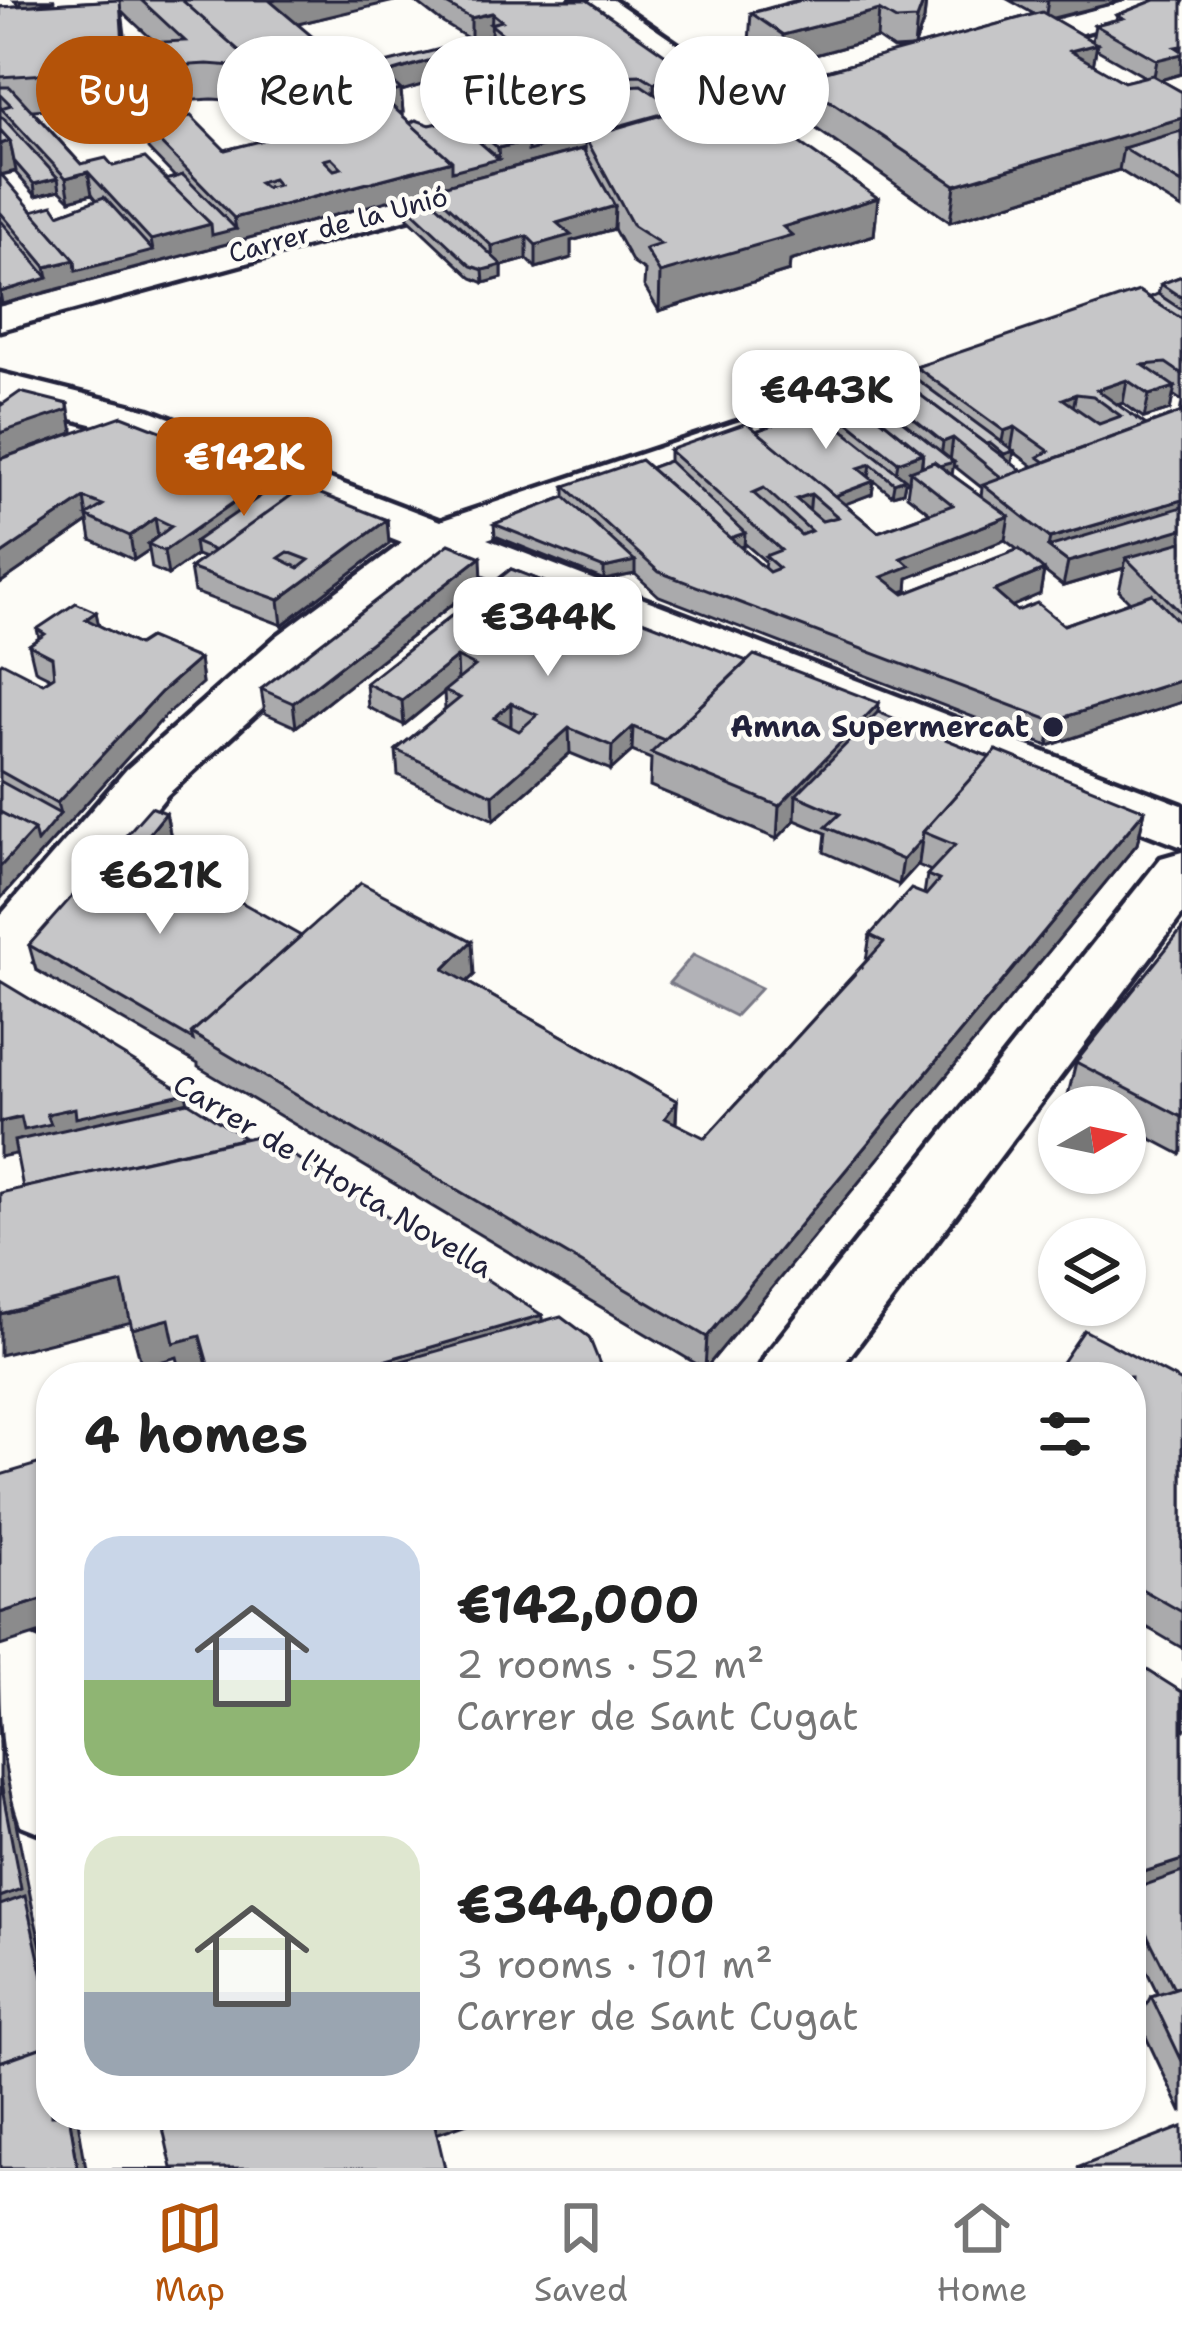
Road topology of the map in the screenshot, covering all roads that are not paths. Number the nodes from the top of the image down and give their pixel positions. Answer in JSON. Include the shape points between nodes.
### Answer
{"nodes":[{"id":1,"x":589,"y":0,"type":"edge"},
{"id":2,"x":1163,"y":0,"type":"edge"},
{"id":3,"x":998,"y":11,"type":"dead end"},
{"id":4,"x":1037,"y":33,"type":"junction"},
{"id":5,"x":654,"y":45,"type":"edge"},
{"id":6,"x":1078,"y":57,"type":"edge"},
{"id":7,"x":829,"y":91,"type":"edge"},
{"id":8,"x":654,"y":140,"type":"edge"},
{"id":9,"x":638,"y":144,"type":"edge"},
{"id":10,"x":547,"y":168,"type":"edge"},
{"id":11,"x":0,"y":316,"type":"edge"},
{"id":12,"x":0,"y":387,"type":"edge"},
{"id":13,"x":801,"y":416,"type":"edge"},
{"id":14,"x":132,"y":420,"type":"junction"},
{"id":15,"x":66,"y":444,"type":"edge"},
{"id":16,"x":443,"y":537,"type":"junction"},
{"id":17,"x":1182,"y":827,"type":"edge"},
{"id":18,"x":1182,"y":872,"type":"edge"},
{"id":19,"x":0,"y":957,"type":"edge"},
{"id":20,"x":0,"y":975,"type":"edge"},
{"id":21,"x":641,"y":1362,"type":"edge"},
{"id":22,"x":804,"y":1362,"type":"edge"},
{"id":23,"x":1146,"y":1668,"type":"edge"},
{"id":24,"x":26,"y":1673,"type":"edge"},
{"id":25,"x":1182,"y":1690,"type":"edge"},
{"id":26,"x":36,"y":1722,"type":"edge"},
{"id":27,"x":118,"y":2130,"type":"edge"},
{"id":28,"x":125,"y":2168,"type":"edge"}],
"edges":[{"from":1,"to":5,"type":"street"},
{"from":2,"to":4,"type":"street"},
{"from":3,"to":4,"type":"street"},
{"from":4,"to":6,"type":"street"},
{"from":4,"to":7,"type":"street"},
{"from":8,"to":9,"type":"street"},
{"from":10,"to":11,"type":"street","name":"Carrer de la Unió"},
{"from":12,"to":14,"type":"street"},
{"from":13,"to":16,"type":"street"},
{"from":14,"to":15,"type":"street"},
{"from":14,"to":16,"type":"street"},
{"from":16,"to":17,"type":"street"},
{"from":16,"to":19,"type":"street","via":[[296,648],[147,782]]},
{"from":18,"to":22,"type":"street"},
{"from":20,"to":21,"type":"street","name":"Carrer de l'Horta Novella"},
{"from":23,"to":25,"type":"street"},
{"from":24,"to":26,"type":"street"},
{"from":27,"to":28,"type":"street"}]}
